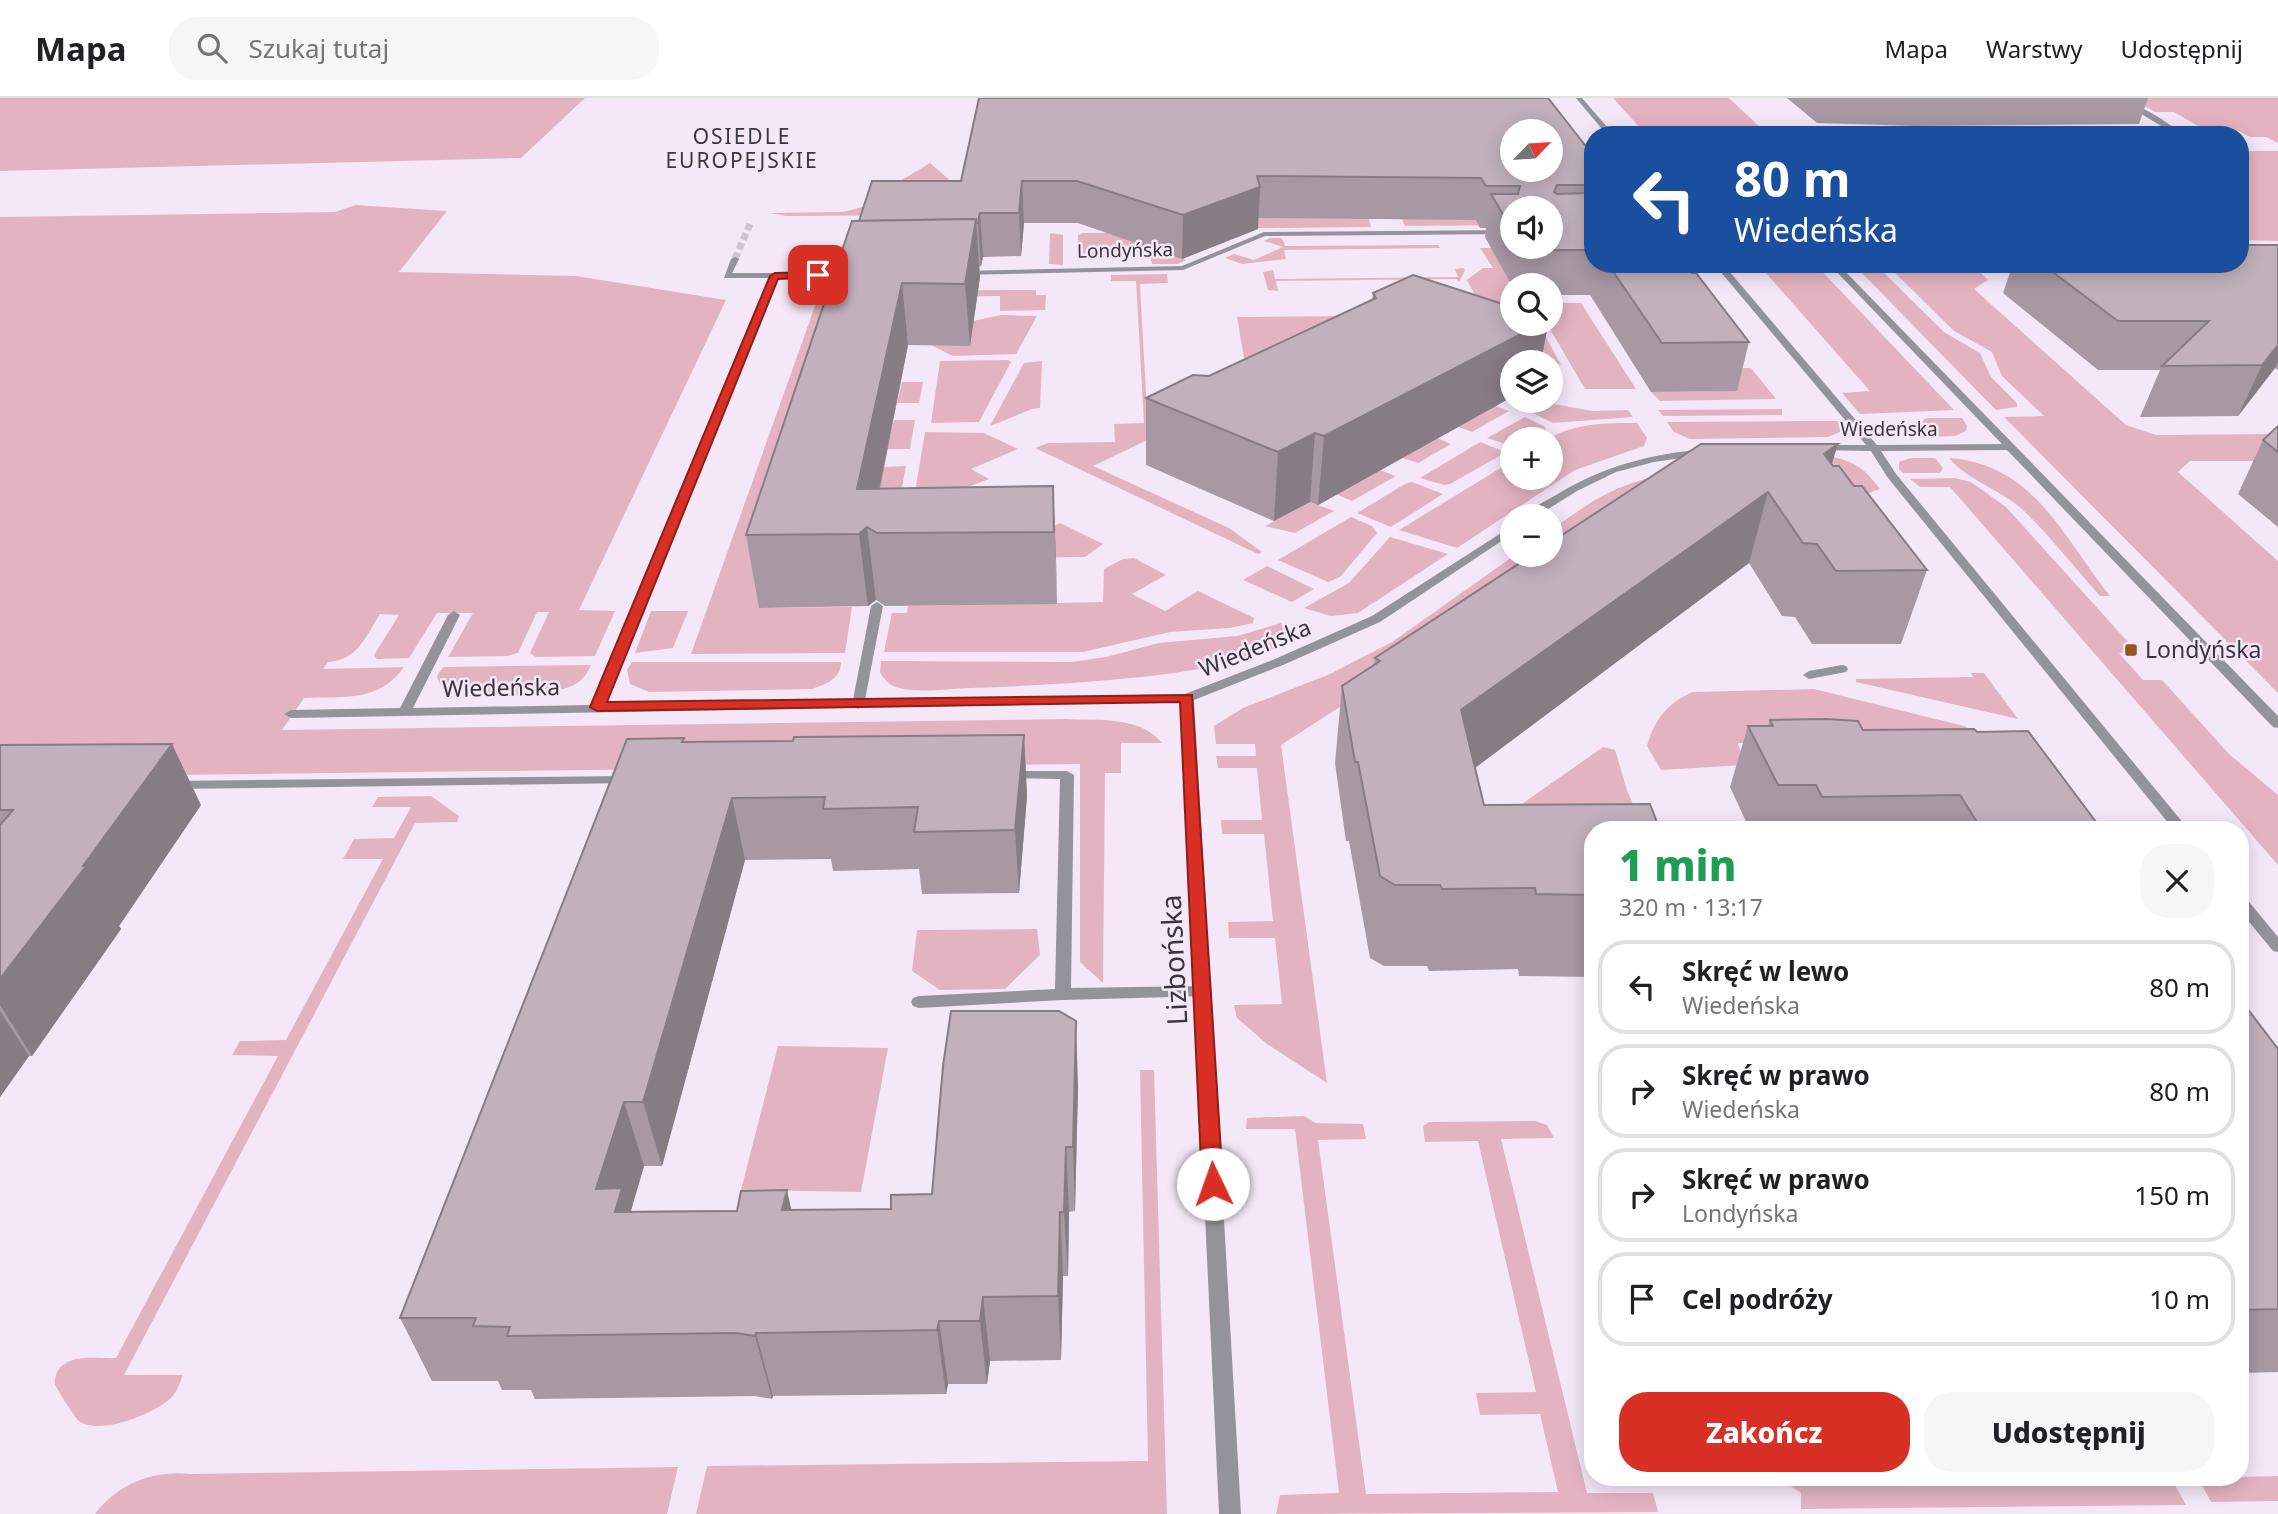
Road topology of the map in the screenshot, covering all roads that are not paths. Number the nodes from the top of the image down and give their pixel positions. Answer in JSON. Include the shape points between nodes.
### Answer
{"nodes":[{"id":1,"x":1579,"y":98,"type":"edge"},
{"id":2,"x":2108,"y":98,"type":"edge"},
{"id":3,"x":1603,"y":126,"type":"edge"},
{"id":4,"x":2166,"y":126,"type":"edge"},
{"id":5,"x":1500,"y":232,"type":"edge"},
{"id":6,"x":735,"y":259,"type":"dead end"},
{"id":7,"x":956,"y":273,"type":"edge"},
{"id":8,"x":1726,"y":273,"type":"edge"},
{"id":9,"x":1842,"y":273,"type":"edge"},
{"id":10,"x":866,"y":274,"type":"edge"},
{"id":11,"x":775,"y":276,"type":"junction"},
{"id":12,"x":2011,"y":447,"type":"junction"},
{"id":13,"x":1874,"y":448,"type":"junction"},
{"id":14,"x":1802,"y":449,"type":"edge"},
{"id":15,"x":1714,"y":452,"type":"edge"},
{"id":16,"x":1548,"y":504,"type":"edge"},
{"id":17,"x":1500,"y":537,"type":"edge"},
{"id":18,"x":877,"y":606,"type":"dead end"},
{"id":19,"x":454,"y":615,"type":"dead end"},
{"id":20,"x":1842,"y":670,"type":"dead end"},
{"id":21,"x":1809,"y":675,"type":"dead end"},
{"id":22,"x":1187,"y":698,"type":"junction"},
{"id":23,"x":858,"y":705,"type":"junction"},
{"id":24,"x":597,"y":707,"type":"junction"},
{"id":25,"x":405,"y":711,"type":"junction"},
{"id":26,"x":291,"y":714,"type":"dead end"},
{"id":27,"x":2278,"y":724,"type":"edge"},
{"id":28,"x":996,"y":775,"type":"edge"},
{"id":29,"x":638,"y":780,"type":"edge"},
{"id":30,"x":162,"y":785,"type":"edge"},
{"id":31,"x":2175,"y":821,"type":"edge"},
{"id":32,"x":2249,"y":912,"type":"edge"},
{"id":33,"x":2278,"y":947,"type":"edge"},
{"id":34,"x":1202,"y":992,"type":"junction"},
{"id":35,"x":1063,"y":994,"type":"junction"},
{"id":36,"x":919,"y":1002,"type":"dead end"},
{"id":37,"x":1230,"y":1514,"type":"edge"}],
"edges":[{"from":1,"to":3,"type":"street"},
{"from":2,"to":4,"type":"street"},
{"from":5,"to":7,"type":"street","name":"Londyńska","via":[[1264,234],[1183,268]]},
{"from":6,"to":11,"type":"street","via":[[727,276]]},
{"from":8,"to":13,"type":"street"},
{"from":9,"to":12,"type":"street"},
{"from":10,"to":11,"type":"street"},
{"from":11,"to":24,"type":"street"},
{"from":12,"to":13,"type":"street","name":"Wiedeńska"},
{"from":12,"to":27,"type":"street"},
{"from":13,"to":14,"type":"street","name":"Wiedeńska"},
{"from":13,"to":31,"type":"street","via":[[1892,476]]},
{"from":15,"to":16,"type":"street","via":[[1654,458],[1603,472]]},
{"from":17,"to":22,"type":"street","name":"Wiedeńska","via":[[1376,620]]},
{"from":18,"to":23,"type":"street"},
{"from":19,"to":25,"type":"street","name":"Wiedeńska"},
{"from":20,"to":21,"type":"street"},
{"from":22,"to":23,"type":"street","name":"Wiedeńska"},
{"from":22,"to":34,"type":"street","name":"Lizbońska"},
{"from":23,"to":24,"type":"street","name":"Wiedeńska"},
{"from":24,"to":25,"type":"street","name":"Wiedeńska"},
{"from":25,"to":26,"type":"street","name":"Wiedeńska"},
{"from":28,"to":35,"type":"street","via":[[1067,775]]},
{"from":29,"to":30,"type":"street"},
{"from":32,"to":33,"type":"street"},
{"from":34,"to":35,"type":"street"},
{"from":34,"to":37,"type":"street","name":"Lizbońska"},
{"from":35,"to":36,"type":"street"}]}
